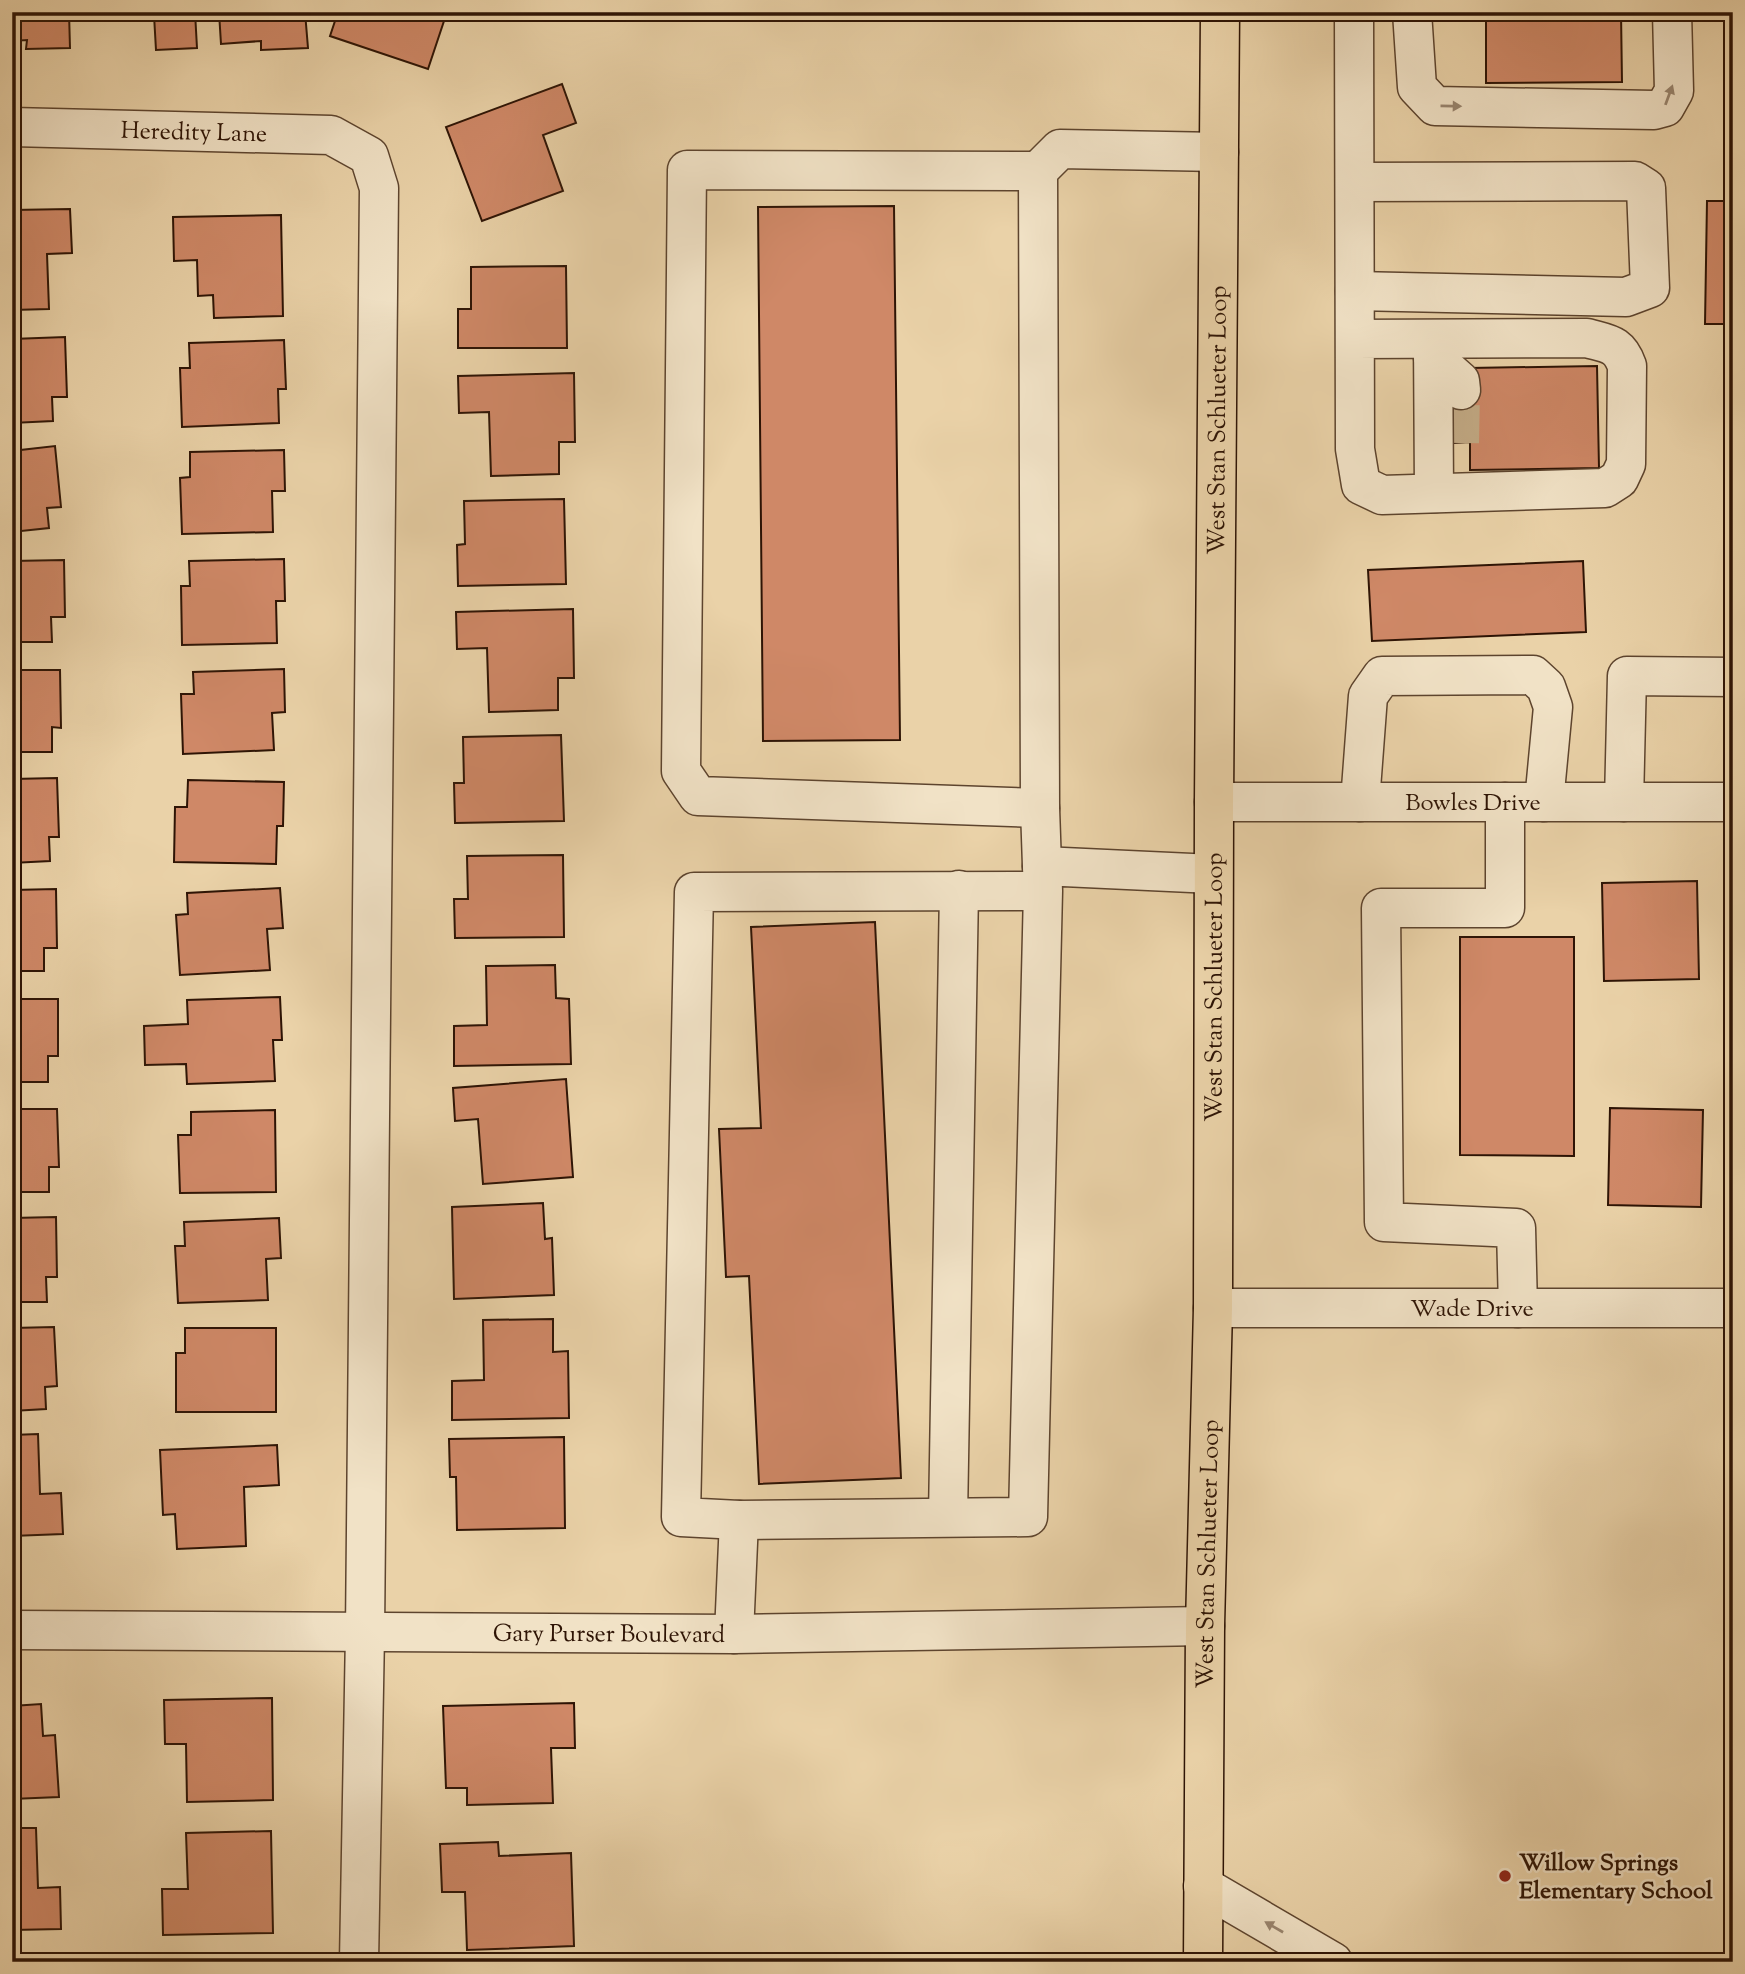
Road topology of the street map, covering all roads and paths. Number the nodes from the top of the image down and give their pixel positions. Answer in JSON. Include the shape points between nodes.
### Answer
{"nodes":[{"id":1,"x":1220,"y":12,"type":"edge"},
{"id":2,"x":1354,"y":12,"type":"edge"},
{"id":3,"x":1412,"y":12,"type":"edge"},
{"id":4,"x":1672,"y":12,"type":"edge"},
{"id":5,"x":12,"y":127,"type":"edge"},
{"id":6,"x":1219,"y":152,"type":"junction"},
{"id":7,"x":1038,"y":171,"type":"junction"},
{"id":8,"x":1355,"y":182,"type":"junction"},
{"id":9,"x":1354,"y":291,"type":"junction"},
{"id":10,"x":1355,"y":339,"type":"junction"},
{"id":11,"x":1433,"y":348,"type":"junction"},
{"id":12,"x":1461,"y":390,"type":"tunnel mouth"},
{"id":13,"x":1460,"y":443,"type":"tunnel mouth"},
{"id":14,"x":1434,"y":487,"type":"junction"},
{"id":15,"x":1733,"y":677,"type":"edge"},
{"id":16,"x":1214,"y":802,"type":"junction"},
{"id":17,"x":1360,"y":802,"type":"junction"},
{"id":18,"x":1506,"y":802,"type":"junction"},
{"id":19,"x":1544,"y":802,"type":"junction"},
{"id":20,"x":1625,"y":802,"type":"junction"},
{"id":21,"x":1733,"y":802,"type":"edge"},
{"id":22,"x":1040,"y":808,"type":"junction"},
{"id":23,"x":1213,"y":874,"type":"junction"},
{"id":24,"x":1043,"y":878,"type":"junction"},
{"id":25,"x":959,"y":890,"type":"junction"},
{"id":26,"x":1213,"y":1308,"type":"junction"},
{"id":27,"x":1518,"y":1308,"type":"junction"},
{"id":28,"x":1733,"y":1308,"type":"edge"},
{"id":29,"x":948,"y":1517,"type":"junction"},
{"id":30,"x":739,"y":1520,"type":"junction"},
{"id":31,"x":1205,"y":1626,"type":"junction"},
{"id":32,"x":12,"y":1630,"type":"edge"},
{"id":33,"x":365,"y":1633,"type":"junction"},
{"id":34,"x":734,"y":1634,"type":"junction"},
{"id":35,"x":1203,"y":1886,"type":"junction"},
{"id":36,"x":359,"y":1962,"type":"edge"},
{"id":37,"x":1203,"y":1962,"type":"edge"},
{"id":38,"x":1333,"y":1962,"type":"edge"}],
"edges":[{"from":1,"to":6,"type":"main road","name":"West Stan Schlueter Loop"},
{"from":2,"to":8,"type":"street"},
{"from":3,"to":4,"type":"street","one_way":true,"via":[[1416,87],[1435,106],[1654,110],[1665,107],[1674,91]]},
{"from":5,"to":33,"type":"street","name":"Heredity Lane","via":[[331,135],[369,156],[379,188]]},
{"from":6,"to":7,"type":"street","via":[[1060,149]]},
{"from":6,"to":16,"type":"main road","name":"West Stan Schlueter Loop"},
{"from":7,"to":22,"type":"street"},
{"from":7,"to":22,"type":"street","via":[[687,170],[681,771],[698,796]]},
{"from":8,"to":9,"type":"street"},
{"from":8,"to":9,"type":"street","via":[[1634,181],[1646,188],[1650,288],[1626,297]]},
{"from":9,"to":10,"type":"street"},
{"from":10,"to":11,"type":"street"},
{"from":10,"to":14,"type":"street","via":[[1355,449],[1361,485],[1382,495]]},
{"from":11,"to":12,"type":"street","via":[[1460,381]]},
{"from":11,"to":14,"type":"street"},
{"from":11,"to":14,"type":"street","via":[[1587,338],[1614,345],[1628,366],[1626,464],[1619,479],[1605,488]]},
{"from":13,"to":14,"type":"street","via":[[1459,452]]},
{"from":15,"to":20,"type":"street","via":[[1627,676]]},
{"from":16,"to":17,"type":"street","name":"Bowles Drive"},
{"from":16,"to":23,"type":"main road","name":"West Stan Schlueter Loop"},
{"from":17,"to":18,"type":"street","name":"Bowles Drive"},
{"from":17,"to":19,"type":"street","via":[[1367,696],[1382,676],[1532,675],[1546,687],[1553,706]]},
{"from":18,"to":19,"type":"street","name":"Bowles Drive"},
{"from":18,"to":27,"type":"street","via":[[1505,908],[1381,908],[1384,1222],[1516,1228]]},
{"from":19,"to":20,"type":"street","name":"Bowles Drive"},
{"from":20,"to":21,"type":"street","name":"Bowles Drive"},
{"from":22,"to":24,"type":"street"},
{"from":23,"to":24,"type":"street"},
{"from":23,"to":26,"type":"main road","name":"West Stan Schlueter Loop"},
{"from":24,"to":25,"type":"street"},
{"from":24,"to":29,"type":"street","via":[[1028,1517]]},
{"from":25,"to":29,"type":"street"},
{"from":25,"to":30,"type":"street","via":[[694,892],[681,1517]]},
{"from":26,"to":27,"type":"street","name":"Wade Drive"},
{"from":26,"to":31,"type":"main road","name":"West Stan Schlueter Loop"},
{"from":27,"to":28,"type":"street","name":"Wade Drive"},
{"from":29,"to":30,"type":"street"},
{"from":30,"to":34,"type":"street"},
{"from":31,"to":34,"type":"street","name":"Gary Purser Boulevard"},
{"from":31,"to":35,"type":"main road","name":"West Stan Schlueter Loop"},
{"from":32,"to":33,"type":"street","name":"Gary Purser Boulevard"},
{"from":33,"to":34,"type":"street","name":"Gary Purser Boulevard"},
{"from":33,"to":36,"type":"street"},
{"from":35,"to":37,"type":"main road","name":"West Stan Schlueter Loop"},
{"from":38,"to":35,"type":"street","one_way":true}]}
